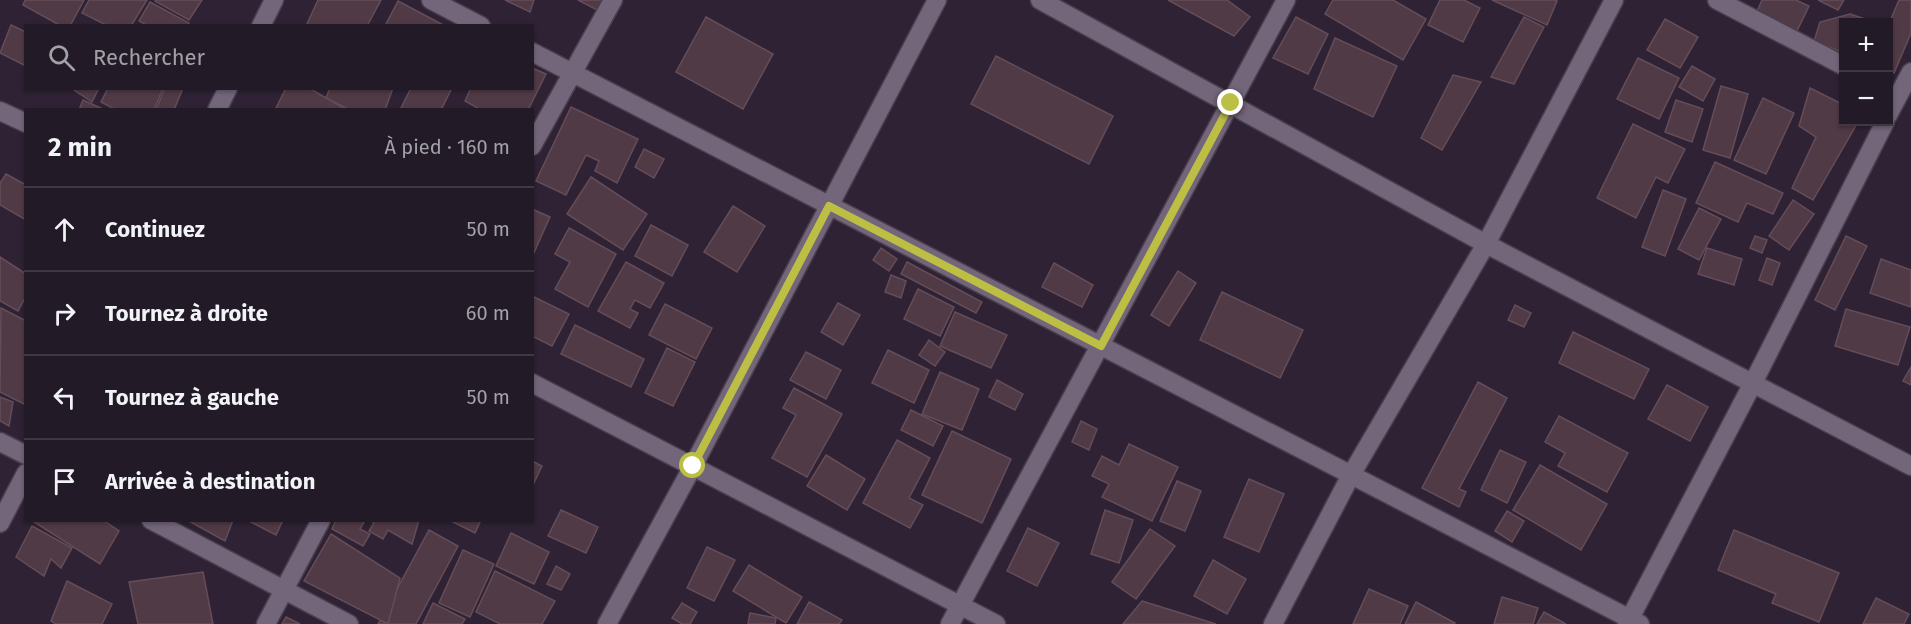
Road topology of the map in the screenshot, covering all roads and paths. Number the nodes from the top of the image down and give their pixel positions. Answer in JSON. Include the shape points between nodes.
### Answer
{"nodes":[{"id":1,"x":274,"y":0,"type":"edge"},
{"id":2,"x":432,"y":0,"type":"edge"},
{"id":3,"x":613,"y":0,"type":"edge"},
{"id":4,"x":937,"y":0,"type":"edge"},
{"id":5,"x":1040,"y":0,"type":"edge"},
{"id":6,"x":1286,"y":0,"type":"edge"},
{"id":7,"x":1614,"y":0,"type":"edge"},
{"id":8,"x":1717,"y":0,"type":"edge"},
{"id":9,"x":262,"y":24,"type":"edge"},
{"id":10,"x":477,"y":24,"type":"edge"},
{"id":11,"x":534,"y":53,"type":"edge"},
{"id":12,"x":1839,"y":63,"type":"edge"},
{"id":13,"x":1911,"y":72,"type":"edge"},
{"id":14,"x":574,"y":73,"type":"junction"},
{"id":15,"x":227,"y":90,"type":"edge"},
{"id":16,"x":1900,"y":95,"type":"edge"},
{"id":17,"x":1231,"y":103,"type":"junction"},
{"id":18,"x":219,"y":108,"type":"edge"},
{"id":19,"x":0,"y":111,"type":"edge"},
{"id":20,"x":24,"y":122,"type":"edge"},
{"id":21,"x":1883,"y":126,"type":"edge"},
{"id":22,"x":534,"y":143,"type":"edge"},
{"id":23,"x":829,"y":206,"type":"junction"},
{"id":24,"x":1486,"y":244,"type":"junction"},
{"id":25,"x":1101,"y":346,"type":"junction"},
{"id":26,"x":1753,"y":383,"type":"junction"},
{"id":27,"x":534,"y":384,"type":"edge"},
{"id":28,"x":0,"y":442,"type":"edge"},
{"id":29,"x":24,"y":454,"type":"edge"},
{"id":30,"x":693,"y":466,"type":"junction"},
{"id":31,"x":1911,"y":466,"type":"edge"},
{"id":32,"x":1352,"y":475,"type":"junction"},
{"id":33,"x":24,"y":477,"type":"edge"},
{"id":34,"x":155,"y":522,"type":"edge"},
{"id":35,"x":320,"y":522,"type":"edge"},
{"id":36,"x":0,"y":523,"type":"edge"},
{"id":37,"x":283,"y":590,"type":"junction"},
{"id":38,"x":960,"y":605,"type":"junction"},
{"id":39,"x":1632,"y":622,"type":"edge"},
{"id":40,"x":266,"y":624,"type":"edge"},
{"id":41,"x":349,"y":624,"type":"edge"},
{"id":42,"x":607,"y":624,"type":"edge"},
{"id":43,"x":950,"y":624,"type":"edge"},
{"id":44,"x":996,"y":624,"type":"edge"},
{"id":45,"x":1273,"y":624,"type":"edge"}],
"edges":[{"from":1,"to":9,"type":"street"},
{"from":2,"to":10,"type":"street"},
{"from":3,"to":14,"type":"street"},
{"from":4,"to":23,"type":"street"},
{"from":5,"to":17,"type":"street"},
{"from":6,"to":17,"type":"street"},
{"from":7,"to":24,"type":"street"},
{"from":8,"to":12,"type":"street"},
{"from":11,"to":14,"type":"street"},
{"from":13,"to":16,"type":"street"},
{"from":14,"to":22,"type":"street"},
{"from":14,"to":23,"type":"street"},
{"from":15,"to":18,"type":"street"},
{"from":17,"to":24,"type":"street"},
{"from":17,"to":25,"type":"street"},
{"from":19,"to":20,"type":"street"},
{"from":21,"to":26,"type":"street"},
{"from":23,"to":25,"type":"street"},
{"from":23,"to":30,"type":"street"},
{"from":24,"to":26,"type":"street"},
{"from":24,"to":32,"type":"street"},
{"from":25,"to":32,"type":"street"},
{"from":25,"to":38,"type":"street"},
{"from":26,"to":31,"type":"street"},
{"from":26,"to":39,"type":"street"},
{"from":27,"to":30,"type":"street"},
{"from":28,"to":29,"type":"street"},
{"from":30,"to":38,"type":"street"},
{"from":30,"to":42,"type":"street"},
{"from":32,"to":39,"type":"street"},
{"from":32,"to":45,"type":"street"},
{"from":33,"to":36,"type":"street"},
{"from":34,"to":37,"type":"street"},
{"from":35,"to":37,"type":"street"},
{"from":37,"to":40,"type":"street"},
{"from":37,"to":41,"type":"street"},
{"from":38,"to":43,"type":"street"},
{"from":38,"to":44,"type":"street"}]}
